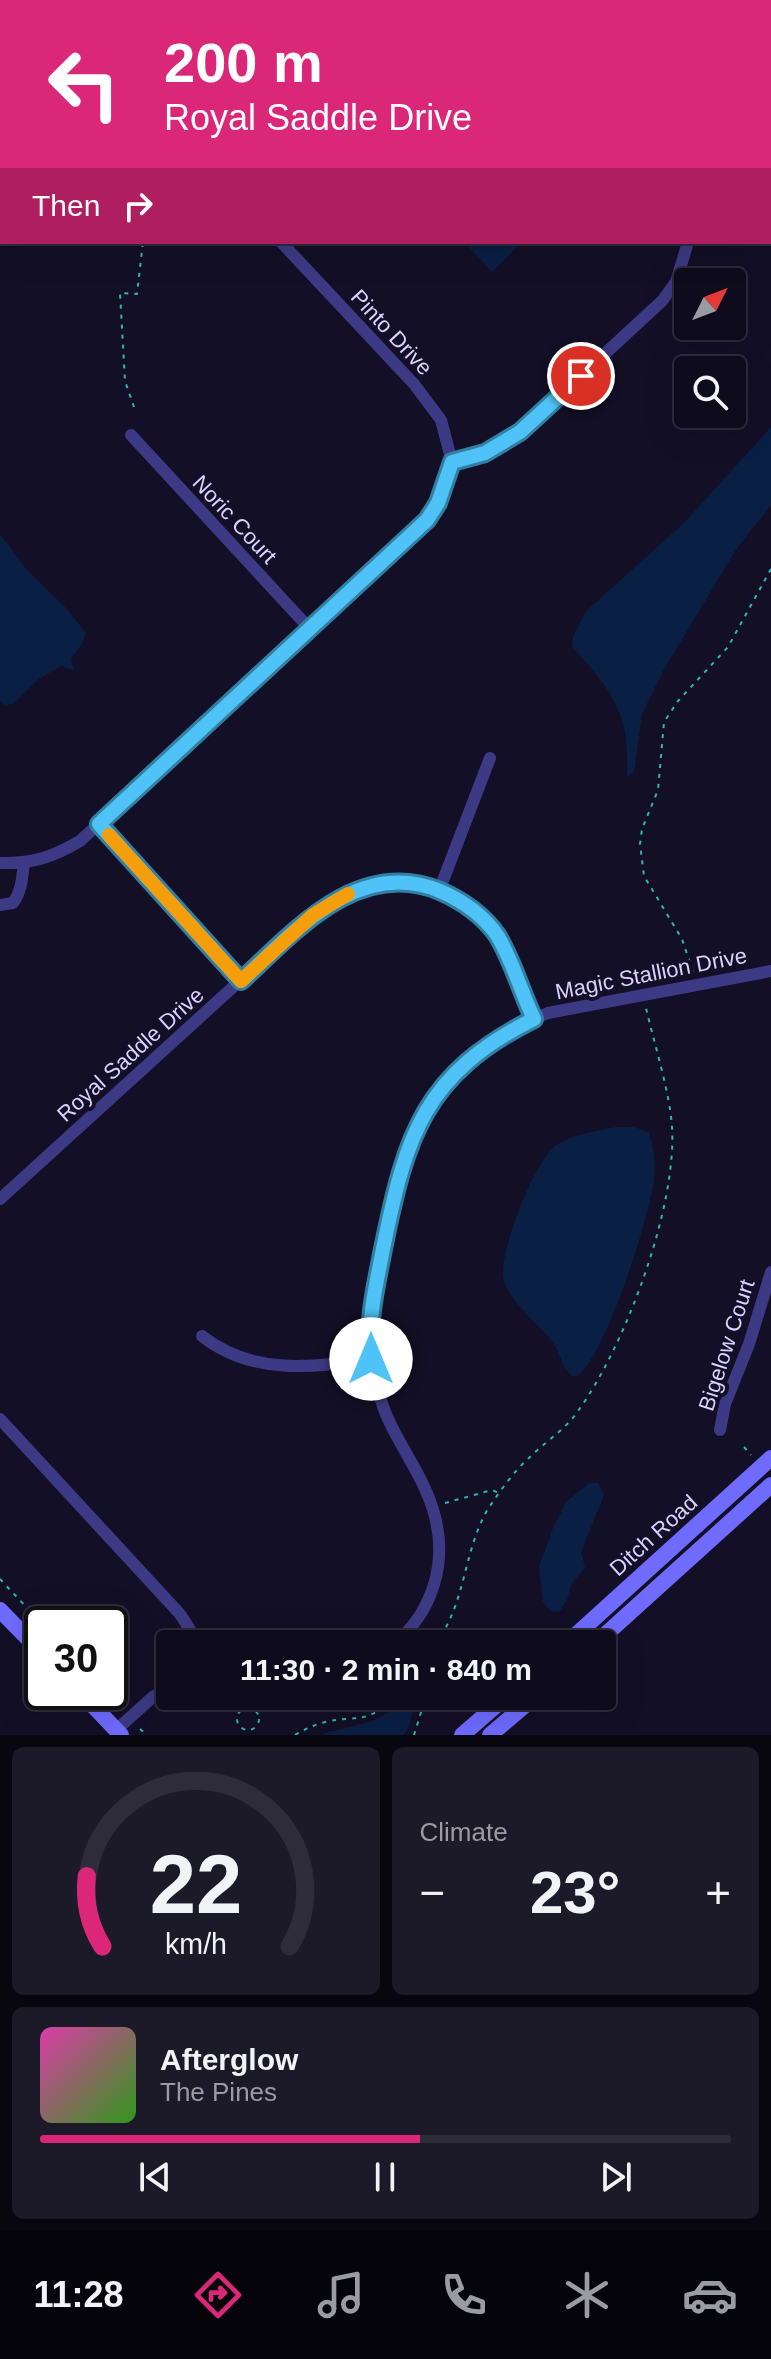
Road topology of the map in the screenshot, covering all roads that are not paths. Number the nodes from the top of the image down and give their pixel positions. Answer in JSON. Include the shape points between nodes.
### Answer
{"nodes":[{"id":1,"x":283,"y":244,"type":"edge"},
{"id":2,"x":687,"y":244,"type":"edge"},
{"id":3,"x":131,"y":435,"type":"dead end"},
{"id":4,"x":452,"y":462,"type":"junction"},
{"id":5,"x":310,"y":629,"type":"junction"},
{"id":6,"x":490,"y":758,"type":"dead end"},
{"id":7,"x":99,"y":824,"type":"junction"},
{"id":8,"x":0,"y":863,"type":"edge"},
{"id":9,"x":24,"y":863,"type":"junction"},
{"id":10,"x":439,"y":891,"type":"junction"},
{"id":11,"x":0,"y":905,"type":"edge"},
{"id":12,"x":771,"y":971,"type":"edge"},
{"id":13,"x":241,"y":981,"type":"junction"},
{"id":14,"x":534,"y":1019,"type":"junction"},
{"id":15,"x":0,"y":1199,"type":"edge"},
{"id":16,"x":771,"y":1272,"type":"edge"},
{"id":17,"x":202,"y":1336,"type":"dead end"},
{"id":18,"x":371,"y":1359,"type":"junction"},
{"id":19,"x":0,"y":1419,"type":"edge"},
{"id":20,"x":720,"y":1430,"type":"dead end"},
{"id":21,"x":771,"y":1458,"type":"edge"},
{"id":22,"x":771,"y":1485,"type":"edge"},
{"id":23,"x":0,"y":1610,"type":"edge"},
{"id":24,"x":190,"y":1630,"type":"edge"},
{"id":25,"x":408,"y":1630,"type":"edge"},
{"id":26,"x":581,"y":1630,"type":"edge"},
{"id":27,"x":610,"y":1630,"type":"edge"},
{"id":28,"x":24,"y":1635,"type":"edge"},
{"id":29,"x":156,"y":1695,"type":"edge"},
{"id":30,"x":98,"y":1710,"type":"edge"},
{"id":31,"x":491,"y":1710,"type":"edge"},
{"id":32,"x":519,"y":1710,"type":"edge"},
{"id":33,"x":119,"y":1732,"type":"edge"},
{"id":34,"x":462,"y":1735,"type":"edge"},
{"id":35,"x":490,"y":1735,"type":"edge"}],
"edges":[{"from":1,"to":4,"type":"street","name":"Pinto Drive","via":[[430,403],[441,420]]},
{"from":2,"to":4,"type":"street","via":[[676,282],[662,301],[520,432],[485,453]]},
{"from":3,"to":5,"type":"street","name":"Noric Court"},
{"from":4,"to":5,"type":"street","via":[[427,520]]},
{"from":5,"to":7,"type":"street"},
{"from":6,"to":10,"type":"street"},
{"from":7,"to":9,"type":"street","via":[[50,857]]},
{"from":7,"to":13,"type":"street"},
{"from":8,"to":9,"type":"street"},
{"from":9,"to":11,"type":"street","via":[[16,899]]},
{"from":10,"to":13,"type":"street","name":"Royal Saddle Drive","via":[[390,884],[350,893],[313,915]]},
{"from":10,"to":14,"type":"street","name":"Royal Saddle Drive","via":[[462,900],[496,935]]},
{"from":12,"to":14,"type":"street","name":"Magic Stallion Drive"},
{"from":13,"to":15,"type":"street","name":"Royal Saddle Drive"},
{"from":14,"to":18,"type":"street","name":"Magic Stallion Drive","via":[[455,1072],[413,1135],[396,1185],[374,1295]]},
{"from":16,"to":20,"type":"street","name":"Bigelow Court"},
{"from":17,"to":18,"type":"street","via":[[234,1357],[271,1365]]},
{"from":18,"to":25,"type":"street","name":"Magic Stallion Drive","via":[[388,1419],[432,1507],[439,1538],[436,1585]]},
{"from":19,"to":24,"type":"street"},
{"from":21,"to":26,"type":"street","name":"Ditch Road"},
{"from":22,"to":27,"type":"street","name":"Ditch Road"},
{"from":23,"to":28,"type":"street"},
{"from":29,"to":33,"type":"street"},
{"from":30,"to":33,"type":"street"},
{"from":31,"to":34,"type":"street"},
{"from":32,"to":35,"type":"street"}]}
